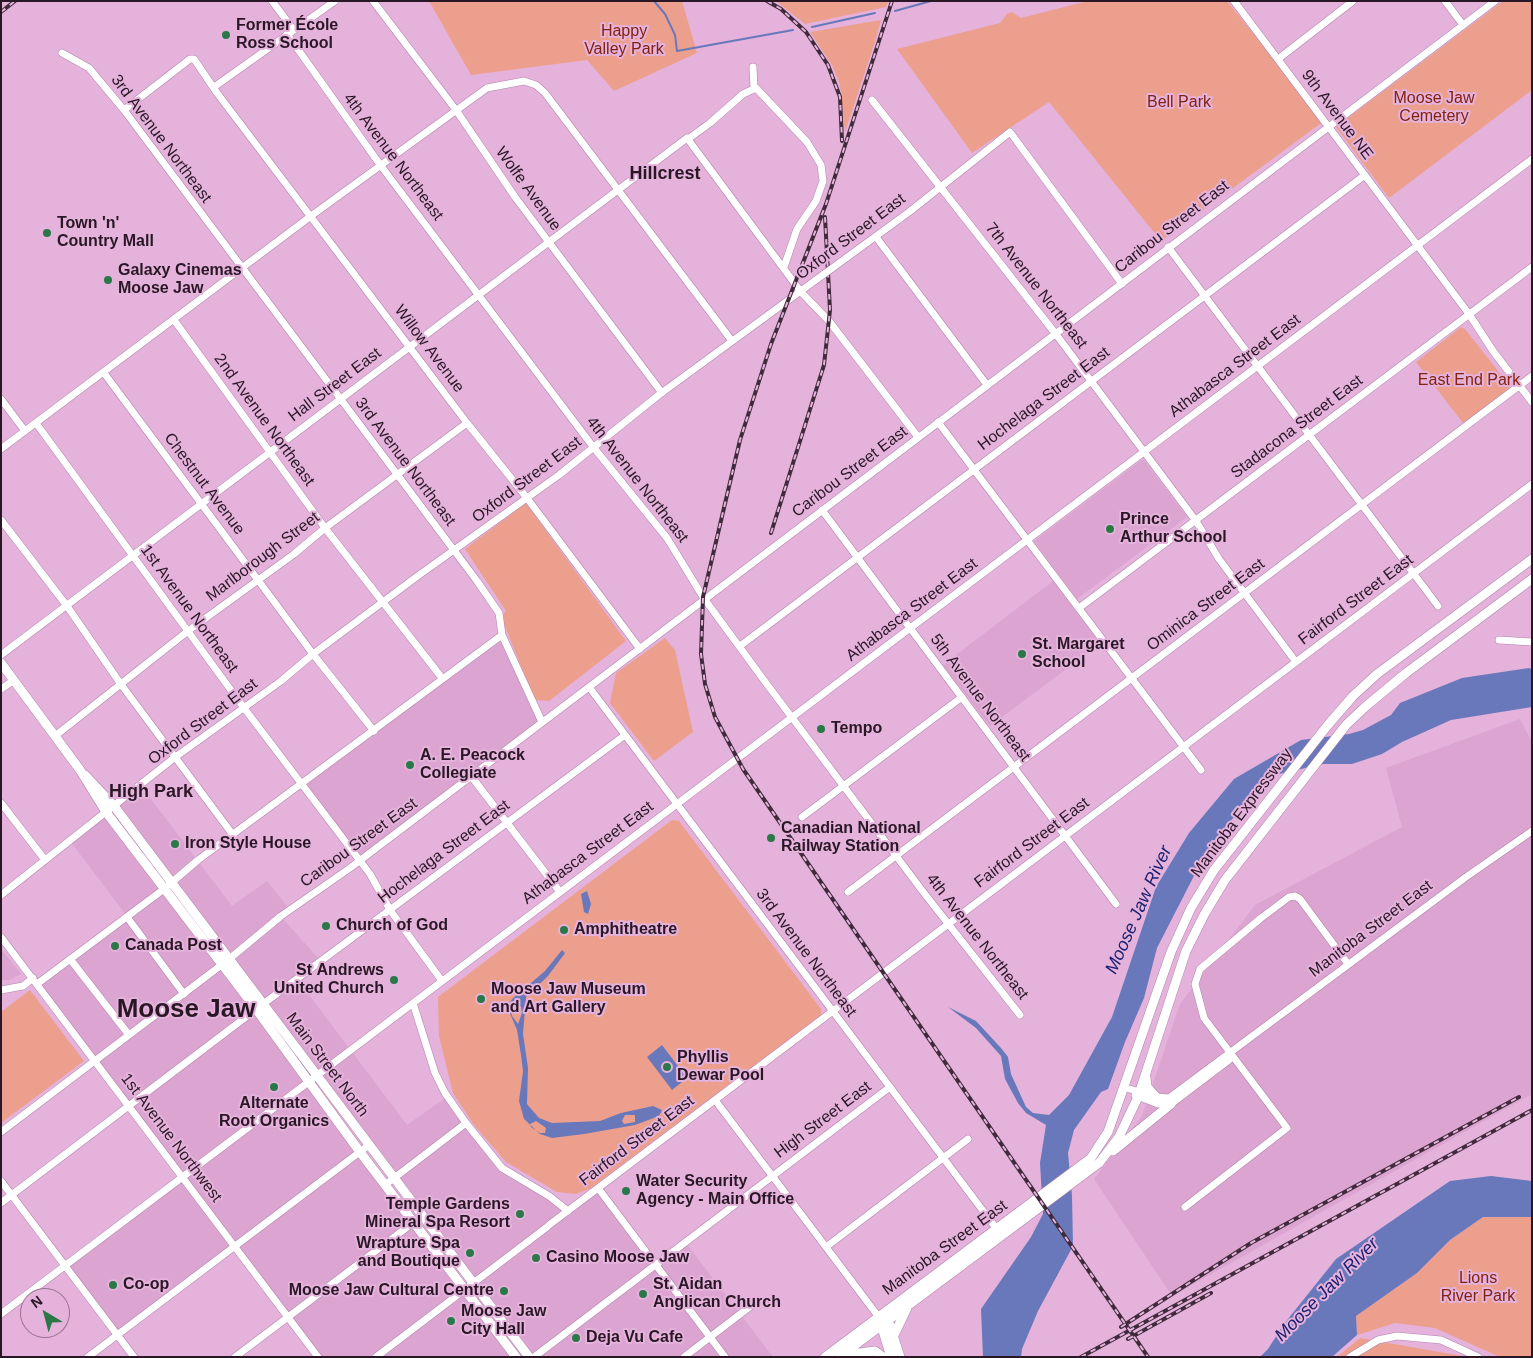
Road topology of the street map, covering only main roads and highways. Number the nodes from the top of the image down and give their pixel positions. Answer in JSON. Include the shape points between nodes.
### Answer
{"nodes":[{"id":1,"x":1532,"y":558,"type":"edge"},
{"id":2,"x":1532,"y":578,"type":"edge"},
{"id":3,"x":1,"y":663,"type":"edge"},
{"id":4,"x":259,"y":1007,"type":"junction"},
{"id":5,"x":1146,"y":1076,"type":"junction"},
{"id":6,"x":1156,"y":1097,"type":"road end"},
{"id":7,"x":1171,"y":1104,"type":"road end"},
{"id":8,"x":1100,"y":1162,"type":"junction"},
{"id":9,"x":1087,"y":1167,"type":"junction"},
{"id":10,"x":998,"y":1232,"type":"junction"},
{"id":11,"x":908,"y":1305,"type":"junction"},
{"id":12,"x":878,"y":1316,"type":"junction"},
{"id":13,"x":884,"y":1323,"type":"junction"},
{"id":14,"x":894,"y":1335,"type":"junction"},
{"id":15,"x":516,"y":1357,"type":"edge"},
{"id":16,"x":529,"y":1357,"type":"edge"},
{"id":17,"x":824,"y":1357,"type":"edge"},
{"id":18,"x":839,"y":1357,"type":"edge"},
{"id":19,"x":883,"y":1357,"type":"edge"},
{"id":20,"x":890,"y":1357,"type":"edge"},
{"id":21,"x":900,"y":1357,"type":"edge"}],
"edges":[{"from":1,"to":9,"type":"main road","name":"Manitoba Expressway","via":[[1377,674],[1353,696],[1214,870],[1191,908],[1171,952],[1108,1132]]},
{"from":2,"to":5,"type":"main road","name":"Manitoba Expressway","via":[[1406,673],[1346,725],[1225,880],[1186,951]]},
{"from":3,"to":4,"type":"main road","name":"Main Street North","via":[[80,770],[98,787],[110,809]]},
{"from":4,"to":15,"type":"main road","name":"Main Street North","via":[[308,1082]]},
{"from":4,"to":16,"type":"main road","name":"Main Street North","via":[[317,1076]]},
{"from":5,"to":6,"type":"main road","via":[[1147,1087]]},
{"from":5,"to":8,"type":"main road","name":"Manitoba Expressway","via":[[1119,1137]]},
{"from":7,"to":8,"type":"main road"},
{"from":8,"to":9,"type":"main road","name":"Manitoba Expressway"},
{"from":9,"to":10,"type":"main road","name":"Manitoba Street East"},
{"from":10,"to":11,"type":"main road","name":"Manitoba Street East"},
{"from":10,"to":12,"type":"main road","name":"Manitoba Street East"},
{"from":11,"to":13,"type":"main road","name":"Manitoba Street East"},
{"from":11,"to":14,"type":"main road"},
{"from":12,"to":13,"type":"main road"},
{"from":12,"to":17,"type":"main road","name":"Manitoba Street East"},
{"from":13,"to":14,"type":"main road"},
{"from":13,"to":18,"type":"main road","name":"Manitoba Street East"},
{"from":13,"to":20,"type":"main road"},
{"from":14,"to":21,"type":"main road"},
{"from":18,"to":19,"type":"main road","via":[[853,1352],[875,1351]]}]}
